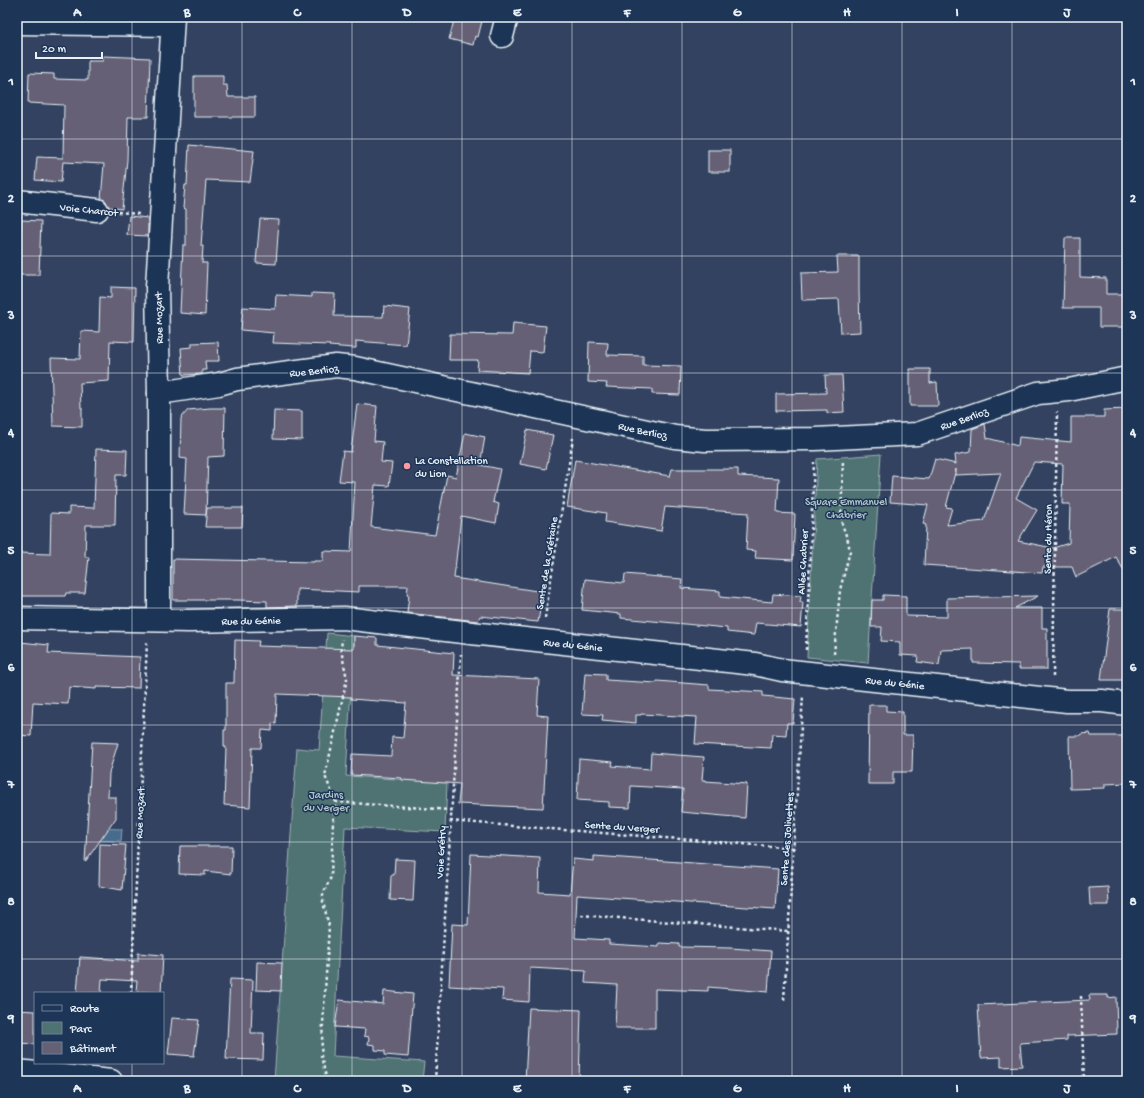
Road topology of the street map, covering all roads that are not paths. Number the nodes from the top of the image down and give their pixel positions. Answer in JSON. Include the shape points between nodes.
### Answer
{"nodes":[{"id":1,"x":172,"y":21,"type":"edge"},
{"id":2,"x":17,"y":23,"type":"edge"},
{"id":3,"x":17,"y":201,"type":"edge"},
{"id":4,"x":97,"y":210,"type":"road end"},
{"id":5,"x":1127,"y":378,"type":"edge"},
{"id":6,"x":159,"y":393,"type":"junction"},
{"id":7,"x":17,"y":618,"type":"edge"},
{"id":8,"x":159,"y":620,"type":"junction"},
{"id":9,"x":1127,"y":704,"type":"edge"},
{"id":10,"x":17,"y":1071,"type":"edge"},
{"id":11,"x":111,"y":1081,"type":"edge"}],
"edges":[{"from":1,"to":2,"type":"street"},
{"from":1,"to":6,"type":"street","name":"Rue Mozart","via":[[157,288]]},
{"from":3,"to":4,"type":"street","name":"Voie Charcot"},
{"from":5,"to":6,"type":"street","name":"Rue Berlioz","via":[[1069,390],[1038,393],[917,434],[815,439],[689,439],[336,366],[237,379]]},
{"from":6,"to":8,"type":"street","name":"Rue Mozart"},
{"from":7,"to":8,"type":"street","name":"Rue du Génie"},
{"from":8,"to":9,"type":"street","name":"Rue du Génie","via":[[344,618],[1073,702],[1102,701]]},
{"from":10,"to":11,"type":"street"}]}
